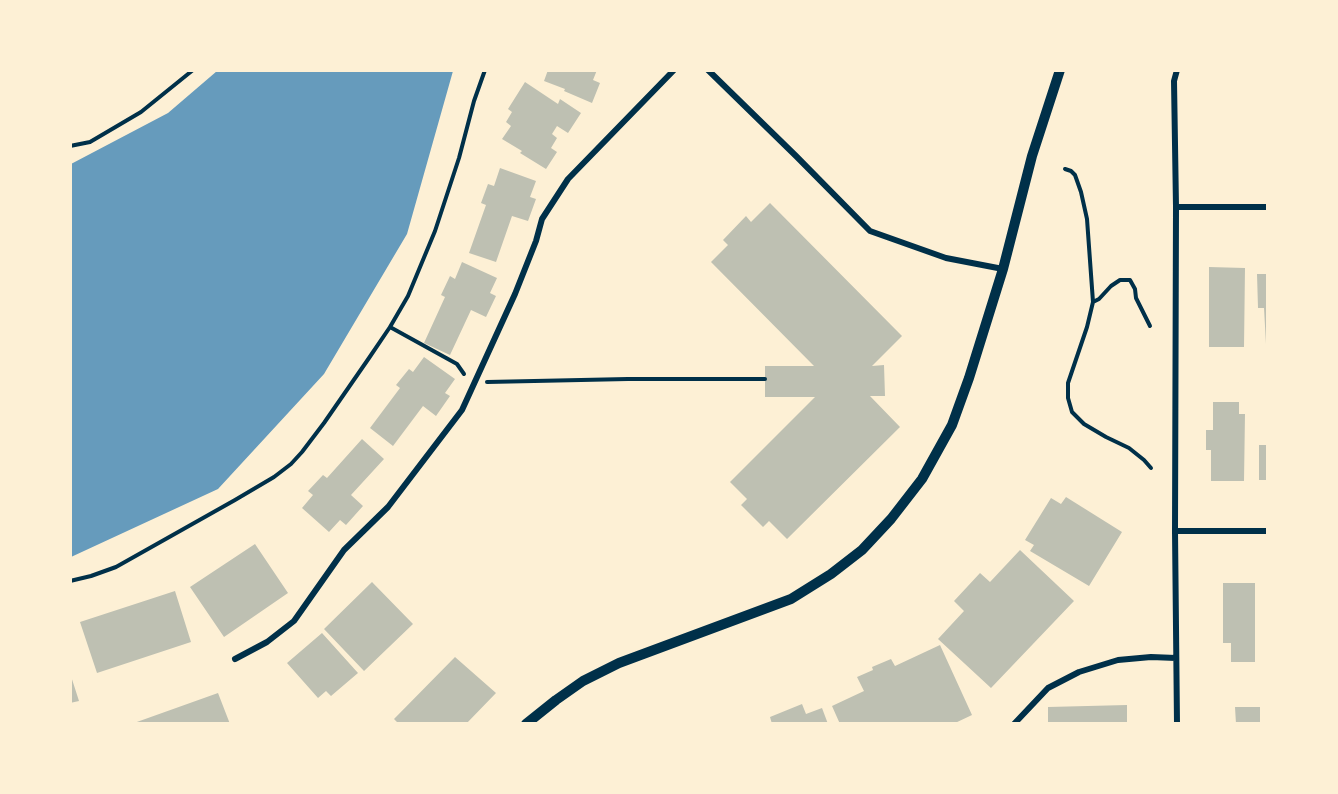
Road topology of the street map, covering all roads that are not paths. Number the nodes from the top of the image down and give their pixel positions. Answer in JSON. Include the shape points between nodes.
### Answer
{"nodes":[{"id":1,"x":674,"y":70,"type":"edge"},
{"id":2,"x":708,"y":70,"type":"edge"},
{"id":3,"x":1060,"y":70,"type":"edge"},
{"id":4,"x":1177,"y":70,"type":"edge"},
{"id":5,"x":1176,"y":207,"type":"junction"},
{"id":6,"x":1268,"y":207,"type":"edge"},
{"id":7,"x":1002,"y":269,"type":"junction"},
{"id":8,"x":1175,"y":531,"type":"junction"},
{"id":9,"x":1268,"y":531,"type":"edge"},
{"id":10,"x":1176,"y":658,"type":"junction"},
{"id":11,"x":235,"y":659,"type":"dead end"},
{"id":12,"x":529,"y":723,"type":"edge"},
{"id":13,"x":1014,"y":723,"type":"edge"},
{"id":14,"x":1177,"y":723,"type":"edge"}],
"edges":[{"from":1,"to":11,"type":"street","via":[[568,179],[542,219],[515,294],[462,410],[388,507],[344,550],[294,621],[267,642]]},
{"from":2,"to":7,"type":"street","via":[[870,231],[946,258]]},
{"from":3,"to":7,"type":"street"},
{"from":4,"to":5,"type":"street"},
{"from":5,"to":6,"type":"street"},
{"from":5,"to":8,"type":"street"},
{"from":7,"to":12,"type":"street","via":[[952,425],[922,478],[862,550],[791,600],[619,663],[583,681]]},
{"from":8,"to":9,"type":"street"},
{"from":8,"to":10,"type":"street"},
{"from":10,"to":13,"type":"street","via":[[1118,660],[1079,672],[1048,688]]},
{"from":10,"to":14,"type":"street"}]}
